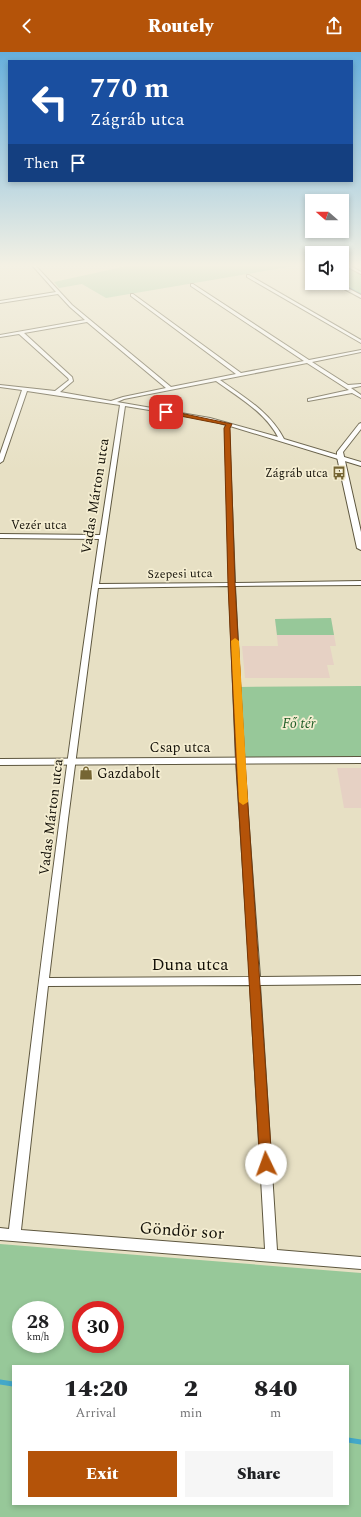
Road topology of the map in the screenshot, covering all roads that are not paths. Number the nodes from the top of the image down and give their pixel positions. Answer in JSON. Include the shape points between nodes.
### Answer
{"nodes":[{"id":1,"x":18,"y":332,"type":"edge"},
{"id":2,"x":20,"y":332,"type":"edge"},
{"id":3,"x":104,"y":332,"type":"edge"},
{"id":4,"x":182,"y":332,"type":"edge"},
{"id":5,"x":264,"y":332,"type":"edge"},
{"id":6,"x":345,"y":332,"type":"edge"},
{"id":7,"x":0,"y":336,"type":"edge"},
{"id":8,"x":361,"y":342,"type":"edge"},
{"id":9,"x":361,"y":351,"type":"edge"},
{"id":10,"x":308,"y":361,"type":"junction"},
{"id":11,"x":240,"y":375,"type":"junction"},
{"id":12,"x":217,"y":380,"type":"junction"},
{"id":13,"x":361,"y":385,"type":"edge"},
{"id":14,"x":0,"y":386,"type":"edge"},
{"id":15,"x":347,"y":388,"type":"junction"},
{"id":16,"x":25,"y":389,"type":"junction"},
{"id":17,"x":170,"y":389,"type":"junction"},
{"id":18,"x":353,"y":391,"type":"junction"},
{"id":19,"x":56,"y":393,"type":"junction"},
{"id":20,"x":361,"y":397,"type":"edge"},
{"id":21,"x":310,"y":400,"type":"dead end"},
{"id":22,"x":113,"y":402,"type":"junction"},
{"id":23,"x":123,"y":404,"type":"junction"},
{"id":24,"x":229,"y":424,"type":"junction"},
{"id":25,"x":361,"y":425,"type":"edge"},
{"id":26,"x":282,"y":440,"type":"junction"},
{"id":27,"x":340,"y":457,"type":"junction"},
{"id":28,"x":0,"y":461,"type":"edge"},
{"id":29,"x":361,"y":464,"type":"edge"},
{"id":30,"x":0,"y":536,"type":"edge"},
{"id":31,"x":102,"y":537,"type":"junction"},
{"id":32,"x":361,"y":548,"type":"edge"},
{"id":33,"x":361,"y":583,"type":"edge"},
{"id":34,"x":232,"y":584,"type":"junction"},
{"id":35,"x":95,"y":586,"type":"junction"},
{"id":36,"x":361,"y":760,"type":"edge"},
{"id":37,"x":240,"y":761,"type":"junction"},
{"id":38,"x":0,"y":762,"type":"edge"},
{"id":39,"x":71,"y":762,"type":"junction"},
{"id":40,"x":361,"y":980,"type":"edge"},
{"id":41,"x":255,"y":981,"type":"junction"},
{"id":42,"x":43,"y":982,"type":"junction"},
{"id":43,"x":0,"y":1234,"type":"edge"},
{"id":44,"x":14,"y":1235,"type":"junction"},
{"id":45,"x":271,"y":1255,"type":"junction"},
{"id":46,"x":361,"y":1263,"type":"edge"}],
"edges":[{"from":1,"to":7,"type":"street"},
{"from":2,"to":19,"type":"street","via":[[70,377],[71,380]]},
{"from":3,"to":17,"type":"street"},
{"from":4,"to":11,"type":"street"},
{"from":5,"to":10,"type":"street"},
{"from":6,"to":8,"type":"street"},
{"from":9,"to":10,"type":"street"},
{"from":10,"to":11,"type":"street"},
{"from":10,"to":15,"type":"street"},
{"from":11,"to":12,"type":"street"},
{"from":12,"to":17,"type":"street"},
{"from":12,"to":26,"type":"street","via":[[269,420]]},
{"from":13,"to":15,"type":"street"},
{"from":14,"to":16,"type":"street"},
{"from":15,"to":18,"type":"street"},
{"from":16,"to":19,"type":"street"},
{"from":16,"to":28,"type":"street"},
{"from":17,"to":22,"type":"street"},
{"from":18,"to":20,"type":"street"},
{"from":18,"to":21,"type":"street"},
{"from":19,"to":22,"type":"street"},
{"from":22,"to":23,"type":"street"},
{"from":23,"to":24,"type":"street"},
{"from":23,"to":31,"type":"street","name":"Vadas Márton utca"},
{"from":24,"to":26,"type":"street"},
{"from":24,"to":34,"type":"street","via":[[227,428]]},
{"from":25,"to":27,"type":"street","via":[[340,452]]},
{"from":26,"to":27,"type":"street"},
{"from":27,"to":29,"type":"street"},
{"from":27,"to":32,"type":"street"},
{"from":30,"to":31,"type":"street","name":"Vezér utca"},
{"from":31,"to":35,"type":"street","name":"Vadas Márton utca"},
{"from":33,"to":34,"type":"street","name":"Szepesi utca"},
{"from":34,"to":35,"type":"street","name":"Szepesi utca"},
{"from":34,"to":37,"type":"street"},
{"from":35,"to":39,"type":"street","name":"Vadas Márton utca"},
{"from":36,"to":37,"type":"street","name":"Csap utca"},
{"from":37,"to":39,"type":"street","name":"Csap utca"},
{"from":37,"to":41,"type":"street"},
{"from":38,"to":39,"type":"street","name":"Csap utca"},
{"from":39,"to":42,"type":"street","name":"Vadas Márton utca"},
{"from":40,"to":41,"type":"street","name":"Duna utca"},
{"from":41,"to":42,"type":"street","name":"Duna utca"},
{"from":41,"to":45,"type":"street"},
{"from":42,"to":44,"type":"street","name":"Vadas Márton utca"},
{"from":43,"to":44,"type":"street","name":"Göndör sor"},
{"from":44,"to":45,"type":"street","name":"Göndör sor"},
{"from":45,"to":46,"type":"street","name":"Göndör sor"}]}
